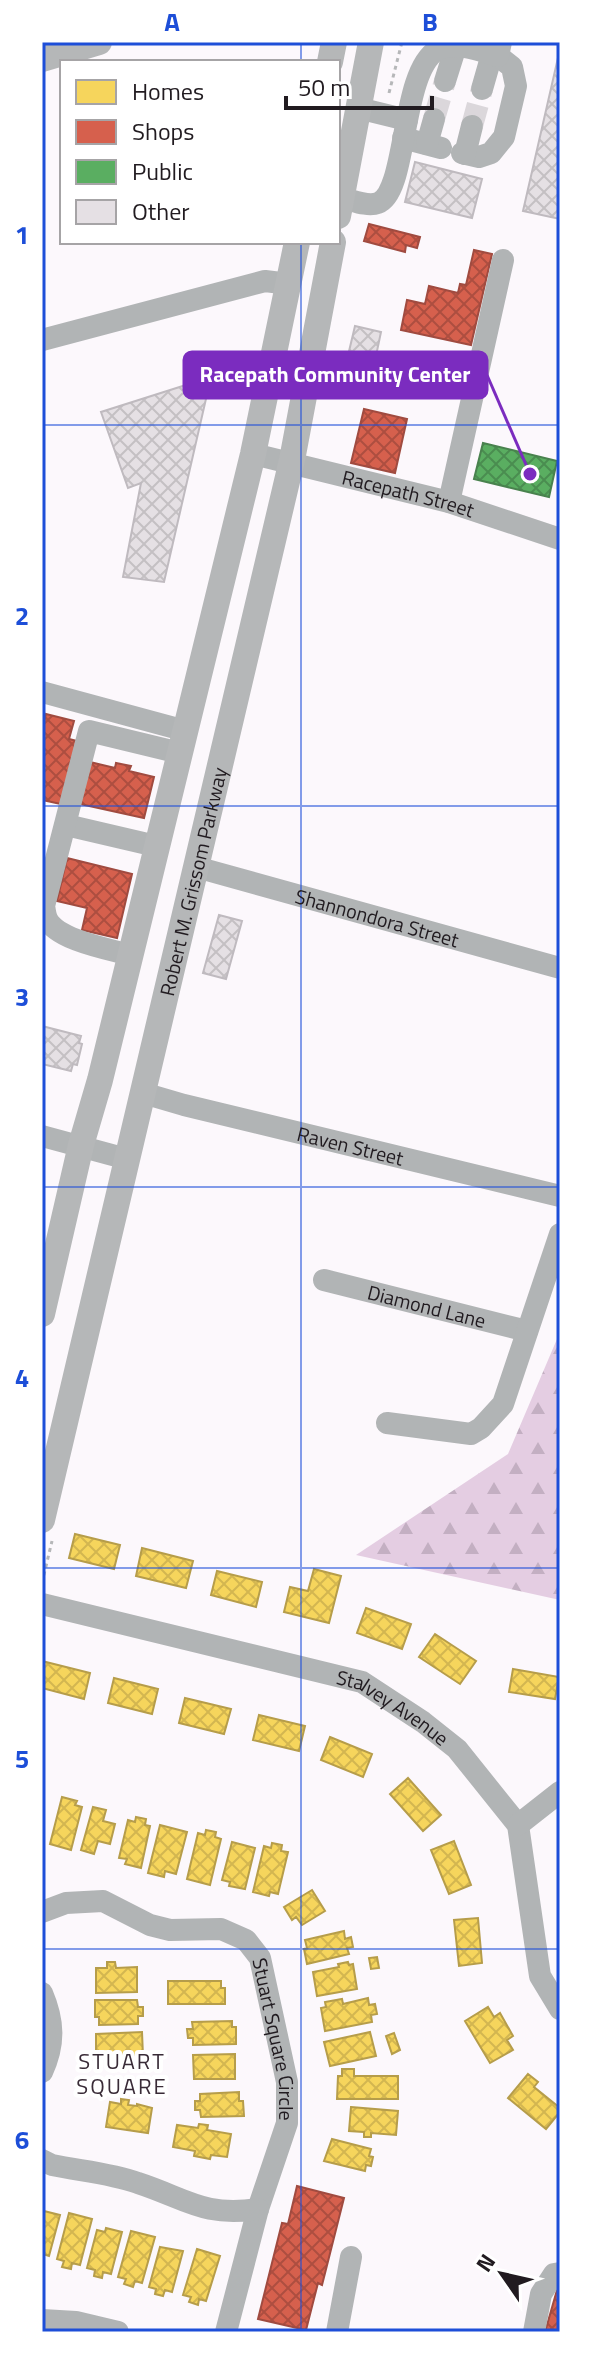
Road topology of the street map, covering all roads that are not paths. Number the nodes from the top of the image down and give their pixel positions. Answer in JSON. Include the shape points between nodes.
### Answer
{"nodes":[{"id":1,"x":99,"y":42,"type":"edge"},
{"id":2,"x":371,"y":42,"type":"edge"},
{"id":3,"x":456,"y":46,"type":"junction"},
{"id":4,"x":497,"y":51,"type":"edge"},
{"id":5,"x":42,"y":59,"type":"edge"},
{"id":6,"x":445,"y":81,"type":"tunnel mouth"},
{"id":7,"x":482,"y":89,"type":"tunnel mouth"},
{"id":8,"x":358,"y":108,"type":"junction"},
{"id":9,"x":434,"y":119,"type":"tunnel mouth"},
{"id":10,"x":472,"y":126,"type":"tunnel mouth"},
{"id":11,"x":405,"y":129,"type":"junction"},
{"id":12,"x":449,"y":150,"type":"junction"},
{"id":13,"x":340,"y":207,"type":"edge"},
{"id":14,"x":297,"y":244,"type":"edge"},
{"id":15,"x":333,"y":244,"type":"edge"},
{"id":16,"x":503,"y":260,"type":"dead end"},
{"id":17,"x":289,"y":284,"type":"junction"},
{"id":18,"x":42,"y":340,"type":"edge"},
{"id":19,"x":253,"y":454,"type":"junction"},
{"id":20,"x":291,"y":463,"type":"junction"},
{"id":21,"x":449,"y":502,"type":"junction"},
{"id":22,"x":560,"y":539,"type":"edge"},
{"id":23,"x":42,"y":692,"type":"edge"},
{"id":24,"x":183,"y":742,"type":"junction"},
{"id":25,"x":66,"y":825,"type":"junction"},
{"id":26,"x":156,"y":846,"type":"junction"},
{"id":27,"x":196,"y":867,"type":"junction"},
{"id":28,"x":130,"y":955,"type":"junction"},
{"id":29,"x":560,"y":968,"type":"edge"},
{"id":30,"x":143,"y":1093,"type":"junction"},
{"id":31,"x":42,"y":1136,"type":"edge"},
{"id":32,"x":81,"y":1145,"type":"junction"},
{"id":33,"x":127,"y":1159,"type":"junction"},
{"id":34,"x":560,"y":1196,"type":"edge"},
{"id":35,"x":560,"y":1234,"type":"edge"},
{"id":36,"x":324,"y":1280,"type":"dead end"},
{"id":37,"x":42,"y":1314,"type":"edge"},
{"id":38,"x":527,"y":1331,"type":"junction"},
{"id":39,"x":387,"y":1423,"type":"dead end"},
{"id":40,"x":42,"y":1520,"type":"edge"},
{"id":41,"x":42,"y":1604,"type":"edge"},
{"id":42,"x":560,"y":1792,"type":"edge"},
{"id":43,"x":518,"y":1825,"type":"junction"},
{"id":44,"x":42,"y":1912,"type":"edge"},
{"id":45,"x":42,"y":1993,"type":"edge"},
{"id":46,"x":560,"y":2009,"type":"edge"},
{"id":47,"x":42,"y":2072,"type":"edge"},
{"id":48,"x":42,"y":2160,"type":"edge"},
{"id":49,"x":258,"y":2209,"type":"junction"},
{"id":50,"x":351,"y":2257,"type":"dead end"},
{"id":51,"x":560,"y":2273,"type":"edge"},
{"id":52,"x":42,"y":2320,"type":"edge"},
{"id":53,"x":118,"y":2332,"type":"edge"},
{"id":54,"x":226,"y":2332,"type":"edge"},
{"id":55,"x":337,"y":2332,"type":"edge"},
{"id":56,"x":534,"y":2332,"type":"edge"}],
"edges":[{"from":1,"to":5,"type":"main road"},
{"from":2,"to":8,"type":"main road"},
{"from":3,"to":4,"type":"street"},
{"from":3,"to":6,"type":"street"},
{"from":3,"to":11,"type":"street","via":[[438,49],[424,66]]},
{"from":4,"to":7,"type":"street"},
{"from":4,"to":12,"type":"street","via":[[512,67],[516,86],[504,137],[491,153],[479,157]]},
{"from":8,"to":11,"type":"street"},
{"from":8,"to":13,"type":"main road"},
{"from":9,"to":12,"type":"street"},
{"from":10,"to":12,"type":"street"},
{"from":11,"to":12,"type":"street"},
{"from":11,"to":13,"type":"street","via":[[392,189],[382,202]]},
{"from":14,"to":17,"type":"main road","name":"Robert M. Grissom Parkway"},
{"from":15,"to":20,"type":"main road","name":"Robert M. Grissom Parkway"},
{"from":16,"to":21,"type":"street"},
{"from":17,"to":18,"type":"street","via":[[265,281]]},
{"from":17,"to":19,"type":"main road","name":"Robert M. Grissom Parkway"},
{"from":19,"to":20,"type":"street","name":"Racepath Street"},
{"from":19,"to":24,"type":"main road","name":"Robert M. Grissom Parkway"},
{"from":20,"to":21,"type":"street","name":"Racepath Street"},
{"from":20,"to":27,"type":"main road","name":"Robert M. Grissom Parkway"},
{"from":21,"to":22,"type":"street","name":"Racepath Street"},
{"from":23,"to":24,"type":"street"},
{"from":24,"to":25,"type":"street","via":[[89,731]]},
{"from":24,"to":26,"type":"main road","name":"Robert M. Grissom Parkway"},
{"from":25,"to":26,"type":"street"},
{"from":25,"to":28,"type":"street","via":[[44,906],[47,919],[78,940]]},
{"from":26,"to":28,"type":"main road","name":"Robert M. Grissom Parkway"},
{"from":27,"to":29,"type":"street","name":"Shannondora Street"},
{"from":27,"to":30,"type":"main road","name":"Robert M. Grissom Parkway"},
{"from":28,"to":32,"type":"main road","name":"Robert M. Grissom Parkway"},
{"from":30,"to":33,"type":"main road","name":"Robert M. Grissom Parkway"},
{"from":30,"to":34,"type":"street","name":"Raven Street"},
{"from":31,"to":32,"type":"street"},
{"from":32,"to":33,"type":"street"},
{"from":32,"to":37,"type":"main road","name":"Robert M. Grissom Parkway"},
{"from":33,"to":40,"type":"main road","name":"Robert M. Grissom Parkway"},
{"from":35,"to":38,"type":"street"},
{"from":36,"to":38,"type":"street","name":"Diamond Lane"},
{"from":38,"to":39,"type":"street","via":[[503,1404],[481,1428],[471,1434]]},
{"from":41,"to":43,"type":"street","name":"Stalvey Avenue","via":[[362,1682],[457,1749]]},
{"from":42,"to":43,"type":"street"},
{"from":43,"to":46,"type":"street","via":[[540,1976]]},
{"from":44,"to":49,"type":"street","name":"Stuart Square Circle","via":[[66,1903],[103,1901],[170,1930],[221,1929],[246,1940],[260,1958],[287,2082],[287,2123]]},
{"from":45,"to":47,"type":"street","via":[[54,2028]]},
{"from":48,"to":49,"type":"street","via":[[136,2182],[204,2209]]},
{"from":49,"to":54,"type":"street","name":"Stuart Square Circle"},
{"from":50,"to":55,"type":"street"},
{"from":51,"to":56,"type":"street","via":[[541,2294]]},
{"from":52,"to":53,"type":"street"}]}
